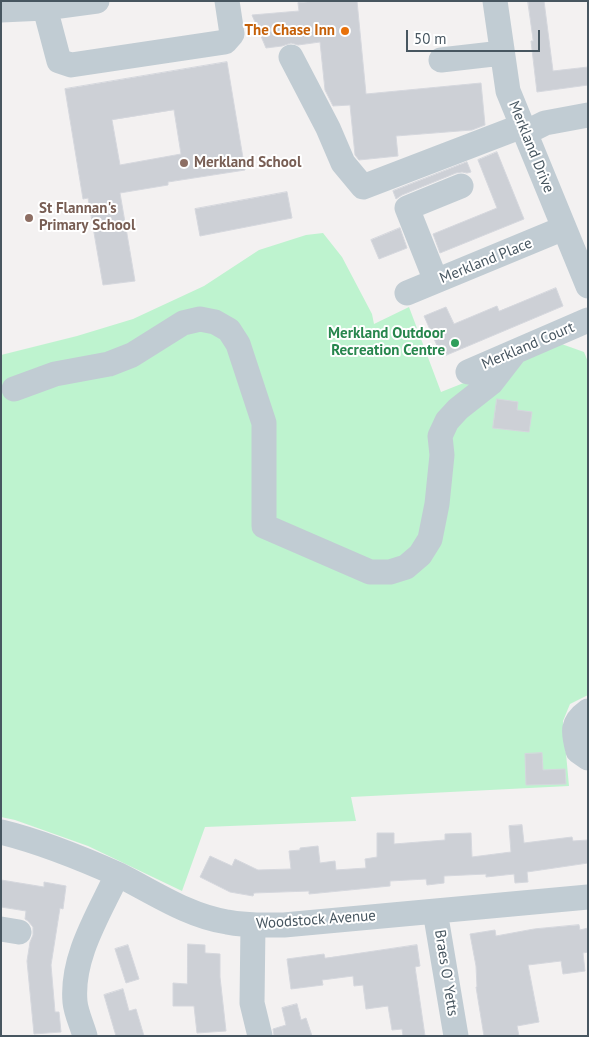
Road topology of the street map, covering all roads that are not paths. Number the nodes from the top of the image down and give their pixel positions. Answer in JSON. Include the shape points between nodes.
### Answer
{"nodes":[{"id":1,"x":97,"y":1,"type":"edge"},
{"id":2,"x":227,"y":1,"type":"edge"},
{"id":3,"x":495,"y":1,"type":"edge"},
{"id":4,"x":45,"y":8,"type":"junction"},
{"id":5,"x":1,"y":10,"type":"edge"},
{"id":6,"x":502,"y":53,"type":"junction"},
{"id":7,"x":291,"y":57,"type":"dead end"},
{"id":8,"x":441,"y":60,"type":"dead end"},
{"id":9,"x":588,"y":116,"type":"edge"},
{"id":10,"x":523,"y":130,"type":"junction"},
{"id":11,"x":461,"y":186,"type":"dead end"},
{"id":12,"x":564,"y":228,"type":"junction"},
{"id":13,"x":582,"y":252,"type":"edge"},
{"id":14,"x":436,"y":281,"type":"junction"},
{"id":15,"x":588,"y":286,"type":"edge"},
{"id":16,"x":407,"y":293,"type":"dead end"},
{"id":17,"x":588,"y":320,"type":"edge"},
{"id":18,"x":515,"y":352,"type":"junction"},
{"id":19,"x":468,"y":372,"type":"dead end"},
{"id":20,"x":14,"y":389,"type":"dead end"},
{"id":21,"x":588,"y":711,"type":"edge"},
{"id":22,"x":588,"y":758,"type":"edge"},
{"id":23,"x":1,"y":832,"type":"edge"},
{"id":24,"x":117,"y":875,"type":"junction"},
{"id":25,"x":588,"y":897,"type":"edge"},
{"id":26,"x":435,"y":911,"type":"junction"},
{"id":27,"x":253,"y":926,"type":"junction"},
{"id":28,"x":85,"y":1036,"type":"edge"},
{"id":29,"x":260,"y":1036,"type":"edge"},
{"id":30,"x":456,"y":1036,"type":"edge"}],
"edges":[{"from":1,"to":4,"type":"street"},
{"from":2,"to":4,"type":"street","via":[[232,34],[225,42],[72,65],[59,61]]},
{"from":3,"to":6,"type":"street","name":"Merkland Drive"},
{"from":4,"to":5,"type":"street"},
{"from":6,"to":8,"type":"street"},
{"from":6,"to":10,"type":"street","name":"Merkland Drive","via":[[508,90]]},
{"from":7,"to":10,"type":"street","via":[[328,128],[342,163],[363,187]]},
{"from":9,"to":10,"type":"street"},
{"from":10,"to":12,"type":"street","name":"Merkland Drive"},
{"from":11,"to":14,"type":"street","via":[[407,208]]},
{"from":12,"to":13,"type":"street","name":"Merkland Drive"},
{"from":12,"to":14,"type":"street","name":"Merkland Place"},
{"from":13,"to":15,"type":"street","name":"Merkland Drive"},
{"from":14,"to":16,"type":"street","name":"Merkland Place"},
{"from":17,"to":18,"type":"street","name":"Merkland Court"},
{"from":18,"to":19,"type":"street","name":"Merkland Court"},
{"from":18,"to":20,"type":"street","via":[[491,383],[447,421],[440,436],[441,465],[430,539],[420,555],[406,567],[390,572],[370,572],[264,526],[264,423],[238,344],[229,330],[215,322],[183,323],[132,355],[109,364],[55,374]]},
{"from":21,"to":22,"type":"street","via":[[578,719],[574,730],[578,751]]},
{"from":23,"to":24,"type":"street","name":"Woodstock Avenue","via":[[35,841]]},
{"from":24,"to":27,"type":"street","name":"Woodstock Avenue","via":[[190,911],[225,922]]},
{"from":24,"to":28,"type":"street","via":[[78,962],[76,1004]]},
{"from":25,"to":26,"type":"street","name":"Woodstock Avenue"},
{"from":26,"to":27,"type":"street","name":"Woodstock Avenue"},
{"from":26,"to":30,"type":"street","name":"Braes O' Yetts"},
{"from":27,"to":29,"type":"street","via":[[252,1003]]}]}
